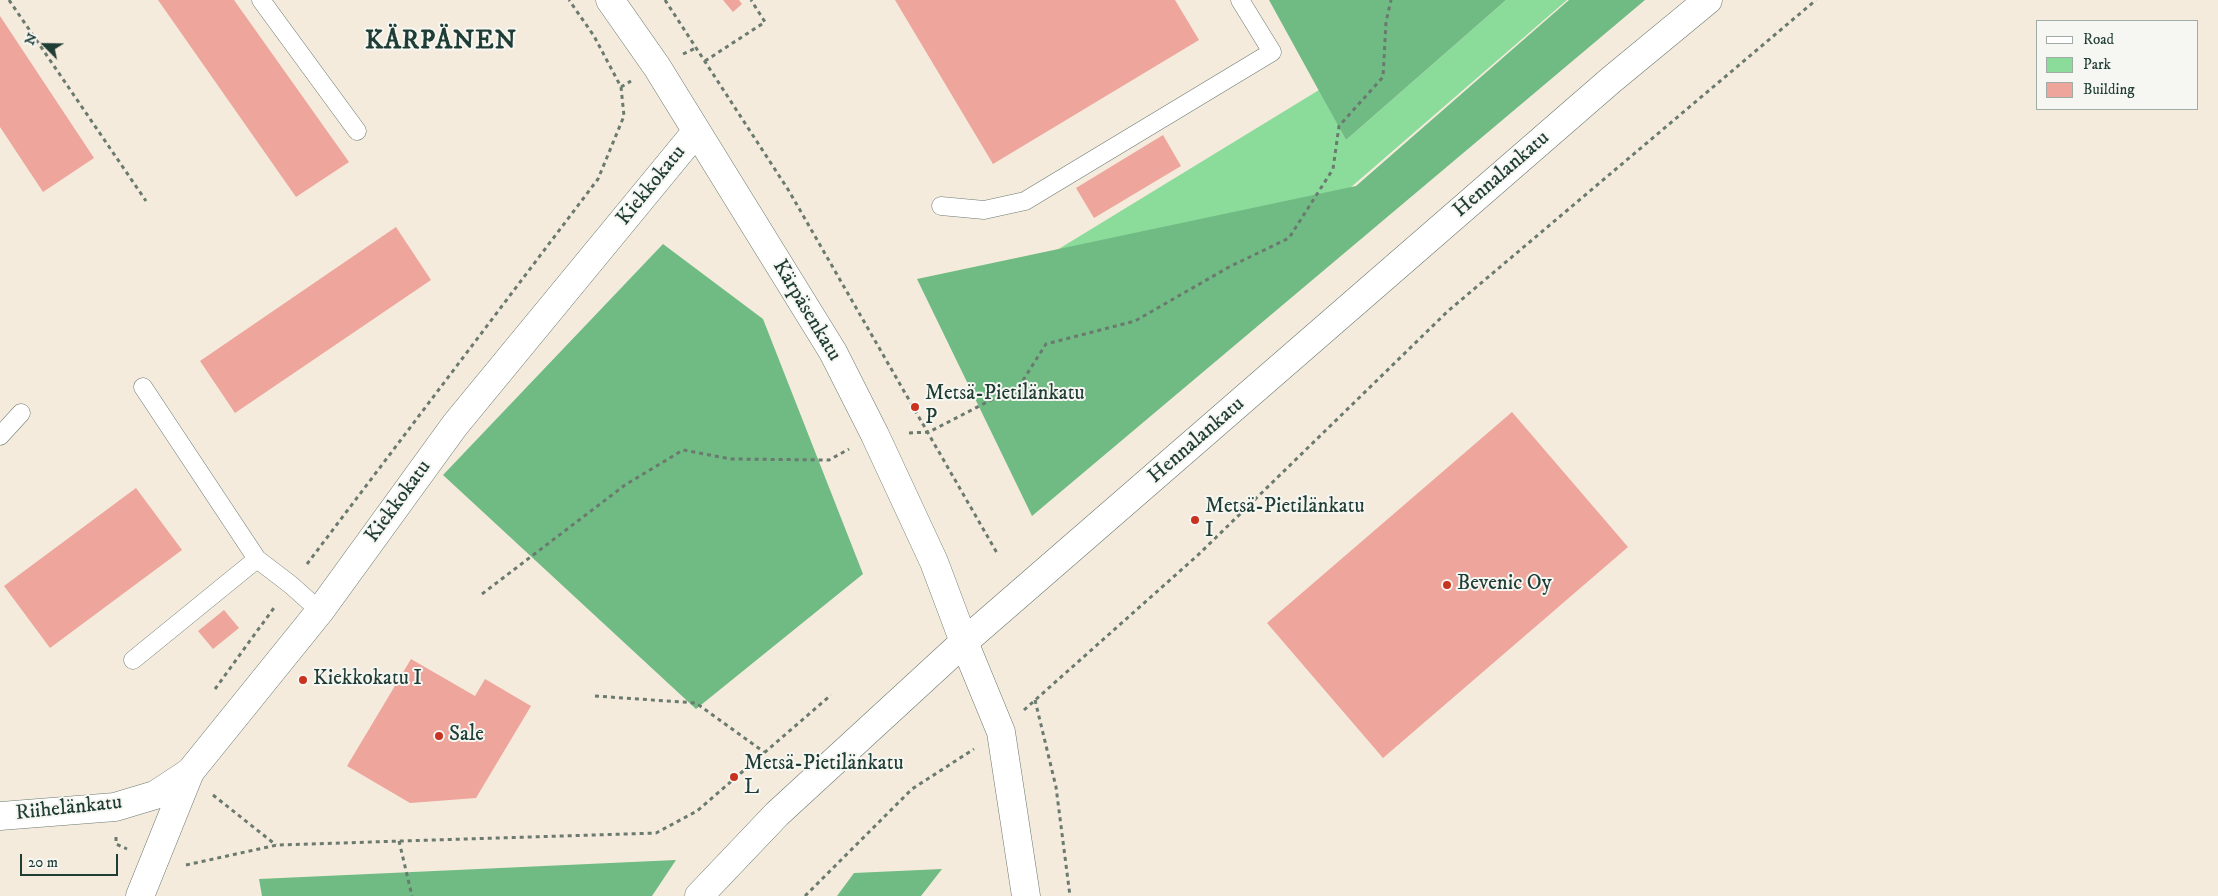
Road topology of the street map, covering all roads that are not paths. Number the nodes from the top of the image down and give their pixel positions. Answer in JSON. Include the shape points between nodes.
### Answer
{"nodes":[{"id":1,"x":261,"y":0,"type":"edge"},
{"id":2,"x":610,"y":0,"type":"edge"},
{"id":3,"x":1240,"y":0,"type":"edge"},
{"id":4,"x":1708,"y":0,"type":"edge"},
{"id":5,"x":356,"y":131,"type":"dead end"},
{"id":6,"x":696,"y":132,"type":"junction"},
{"id":7,"x":941,"y":206,"type":"dead end"},
{"id":8,"x":143,"y":387,"type":"dead end"},
{"id":9,"x":21,"y":414,"type":"dead end"},
{"id":10,"x":0,"y":436,"type":"edge"},
{"id":11,"x":257,"y":559,"type":"junction"},
{"id":12,"x":320,"y":611,"type":"junction"},
{"id":13,"x":964,"y":642,"type":"junction"},
{"id":14,"x":134,"y":660,"type":"dead end"},
{"id":15,"x":190,"y":772,"type":"junction"},
{"id":16,"x":0,"y":816,"type":"edge"},
{"id":17,"x":140,"y":896,"type":"edge"},
{"id":18,"x":699,"y":896,"type":"edge"},
{"id":19,"x":1026,"y":896,"type":"edge"}],
"edges":[{"from":1,"to":5,"type":"lane"},
{"from":2,"to":6,"type":"street","name":"Kärpäsenkatu","via":[[657,67]]},
{"from":3,"to":7,"type":"lane","via":[[1272,52],[1025,201],[984,210]]},
{"from":4,"to":13,"type":"street","name":"Hennalankatu","via":[[1611,80]]},
{"from":6,"to":12,"type":"street","name":"Kiekkokatu","via":[[455,425]]},
{"from":6,"to":13,"type":"street","name":"Kärpäsenkatu","via":[[833,352],[934,562]]},
{"from":8,"to":11,"type":"lane"},
{"from":9,"to":10,"type":"lane"},
{"from":11,"to":12,"type":"lane"},
{"from":11,"to":14,"type":"lane"},
{"from":12,"to":15,"type":"street","name":"Kiekkokatu"},
{"from":13,"to":18,"type":"street","name":"Hennalankatu","via":[[776,814]]},
{"from":13,"to":19,"type":"street","name":"Kärpäsenkatu","via":[[1001,732]]},
{"from":15,"to":16,"type":"street","name":"Riihelänkatu","via":[[155,795],[115,808]]},
{"from":15,"to":17,"type":"street","name":"Kiekkokatu"}]}
